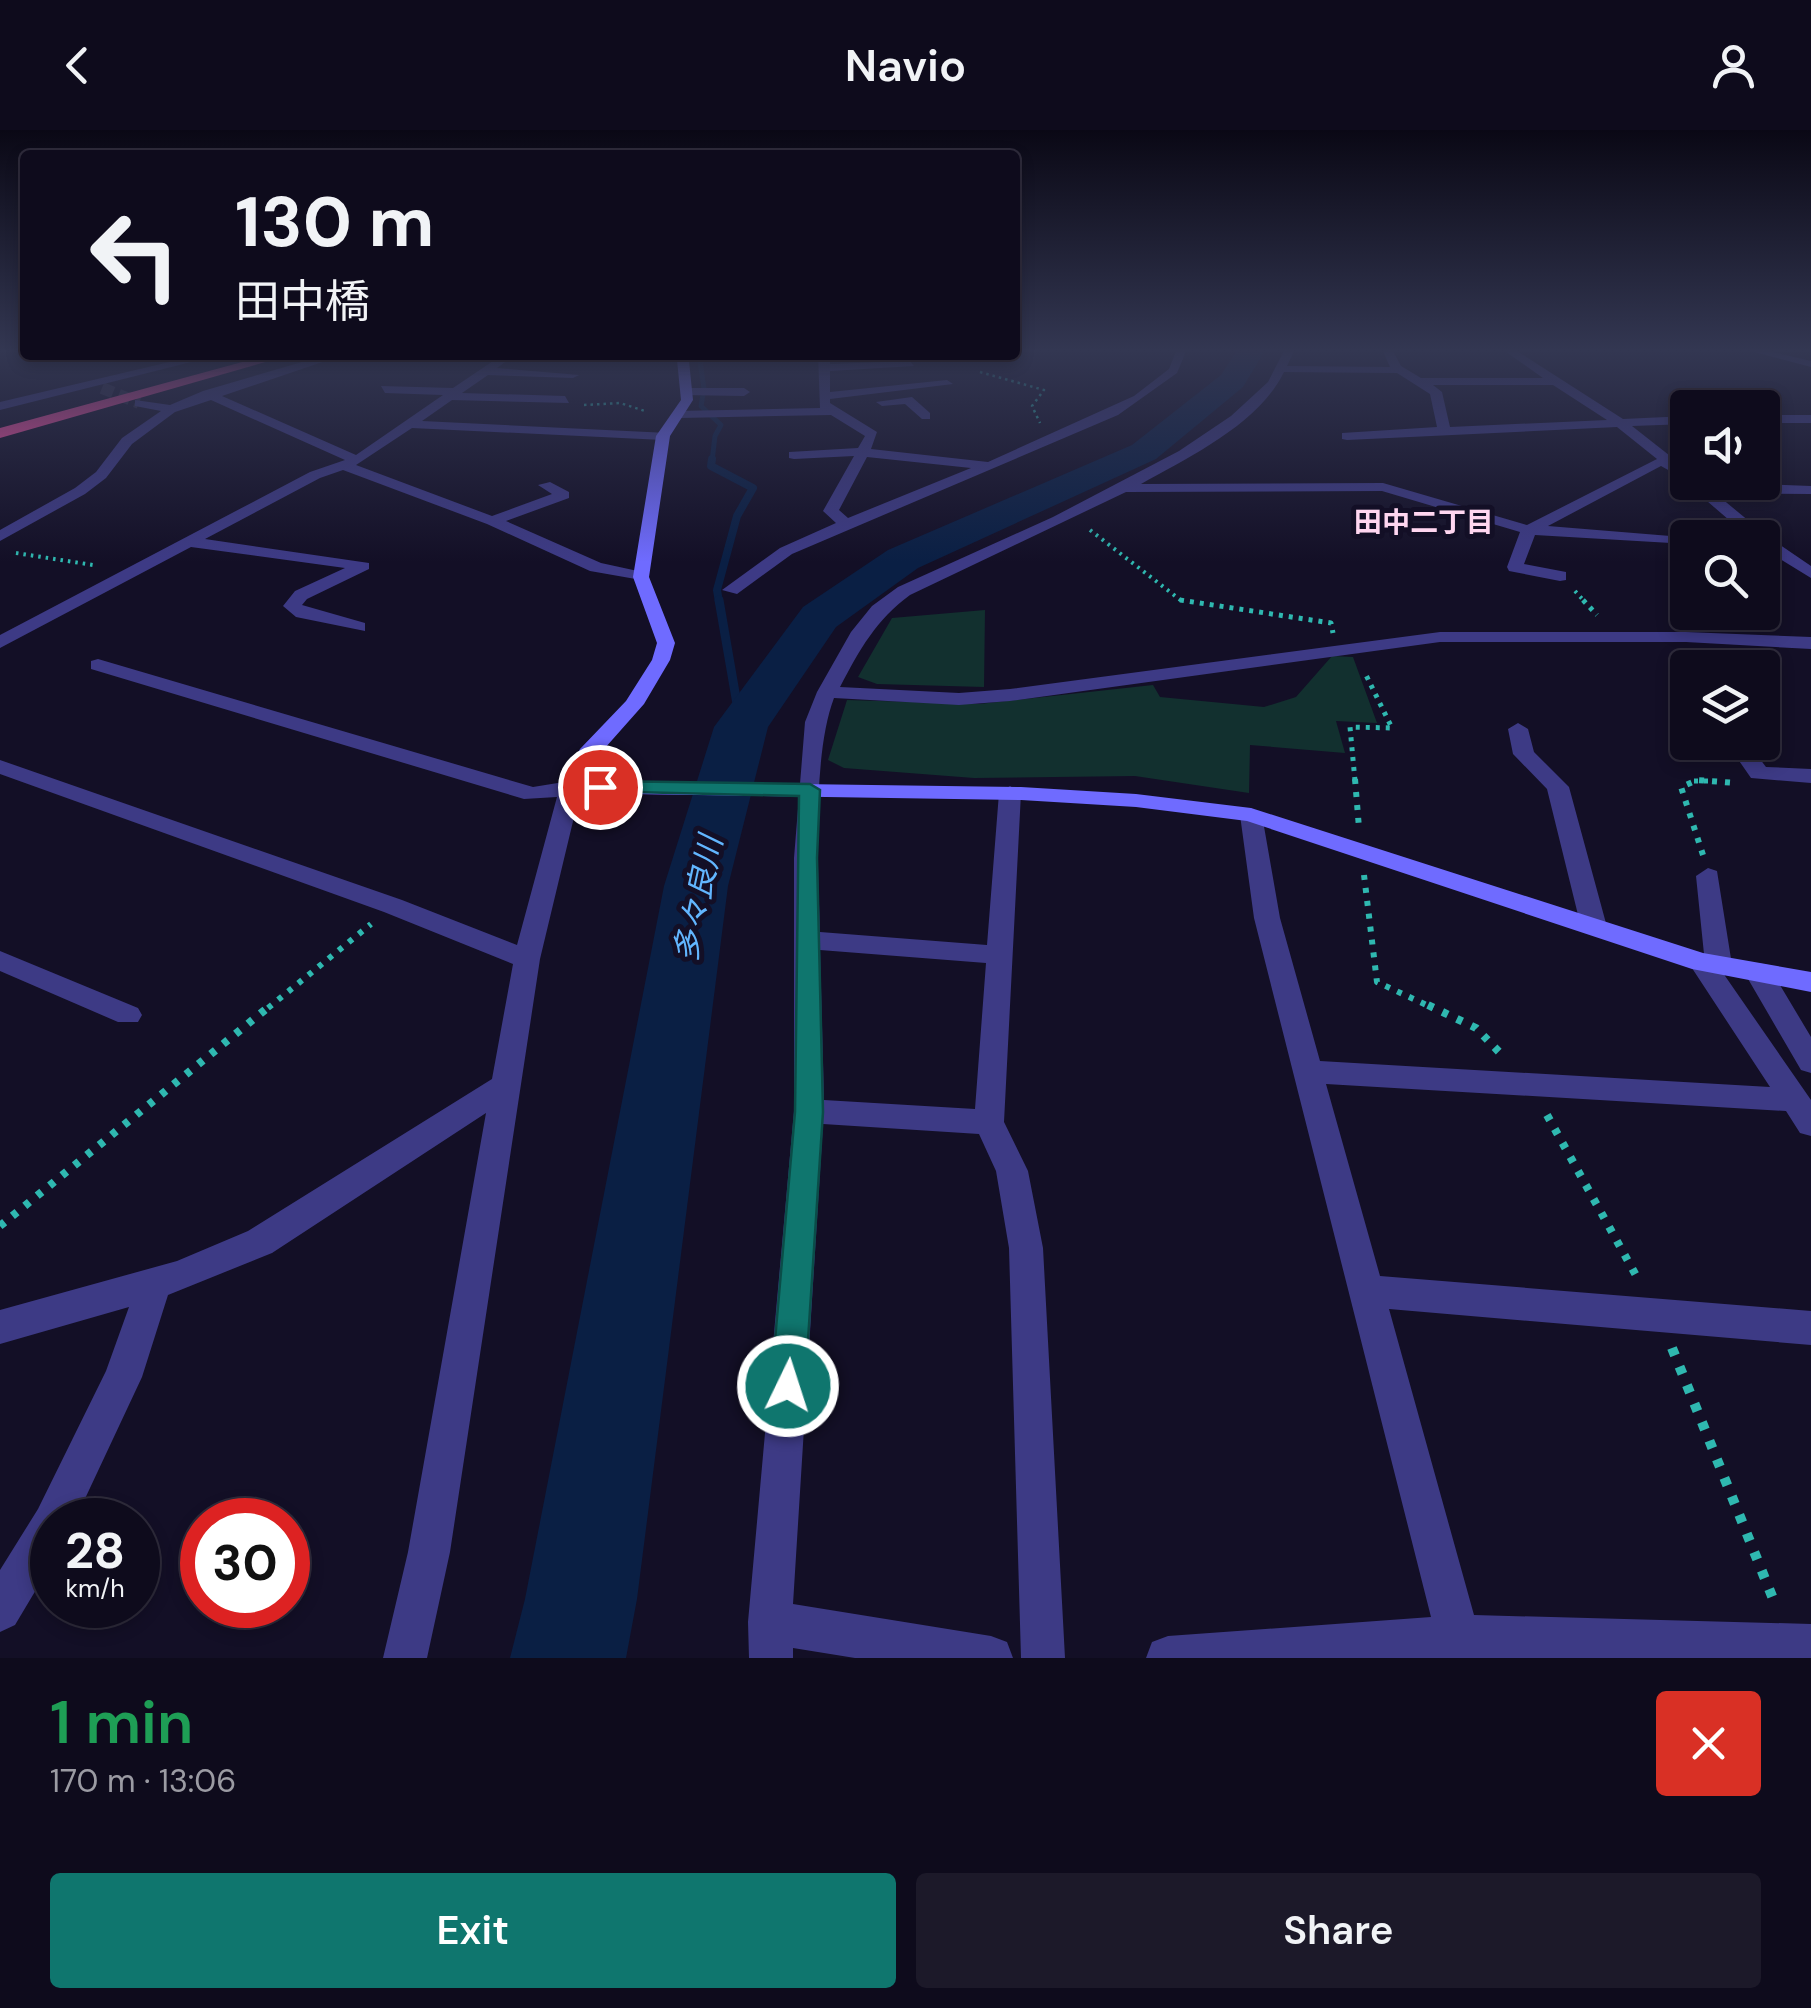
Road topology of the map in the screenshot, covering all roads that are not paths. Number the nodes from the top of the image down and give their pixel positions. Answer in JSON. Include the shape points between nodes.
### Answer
{"nodes":[{"id":1,"x":43,"y":420,"type":"edge"},
{"id":2,"x":155,"y":420,"type":"edge"},
{"id":3,"x":262,"y":420,"type":"edge"},
{"id":4,"x":413,"y":420,"type":"edge"},
{"id":5,"x":674,"y":420,"type":"edge"},
{"id":6,"x":851,"y":420,"type":"edge"},
{"id":7,"x":1091,"y":420,"type":"edge"},
{"id":8,"x":1229,"y":420,"type":"edge"},
{"id":9,"x":1442,"y":420,"type":"edge"},
{"id":10,"x":1666,"y":420,"type":"edge"},
{"id":11,"x":1617,"y":421,"type":"junction"},
{"id":12,"x":407,"y":424,"type":"junction"},
{"id":13,"x":1444,"y":431,"type":"junction"},
{"id":14,"x":0,"y":432,"type":"edge"},
{"id":15,"x":662,"y":436,"type":"junction"},
{"id":16,"x":1347,"y":436,"type":"dead end"},
{"id":17,"x":863,"y":452,"type":"junction"},
{"id":18,"x":794,"y":455,"type":"dead end"},
{"id":19,"x":1668,"y":461,"type":"joint"},
{"id":20,"x":350,"y":462,"type":"junction"},
{"id":21,"x":989,"y":466,"type":"junction"},
{"id":22,"x":545,"y":486,"type":"dead end"},
{"id":23,"x":1124,"y":488,"type":"junction"},
{"id":24,"x":1780,"y":489,"type":"edge"},
{"id":25,"x":1811,"y":490,"type":"edge"},
{"id":26,"x":1715,"y":500,"type":"edge"},
{"id":27,"x":1739,"y":520,"type":"edge"},
{"id":28,"x":492,"y":521,"type":"junction"},
{"id":29,"x":846,"y":524,"type":"junction"},
{"id":30,"x":1529,"y":530,"type":"junction"},
{"id":31,"x":0,"y":536,"type":"edge"},
{"id":32,"x":1670,"y":537,"type":"edge"},
{"id":33,"x":190,"y":542,"type":"junction"},
{"id":34,"x":1780,"y":549,"type":"edge"},
{"id":35,"x":1803,"y":561,"type":"edge"},
{"id":36,"x":1811,"y":573,"type":"edge"},
{"id":37,"x":1560,"y":576,"type":"road end"},
{"id":38,"x":640,"y":577,"type":"junction"},
{"id":39,"x":731,"y":590,"type":"dead end"},
{"id":40,"x":360,"y":627,"type":"dead end"},
{"id":41,"x":0,"y":642,"type":"edge"},
{"id":42,"x":1811,"y":643,"type":"edge"},
{"id":43,"x":98,"y":664,"type":"dead end"},
{"id":44,"x":826,"y":692,"type":"junction"},
{"id":45,"x":1518,"y":729,"type":"dead end"},
{"id":46,"x":1749,"y":760,"type":"edge"},
{"id":47,"x":0,"y":767,"type":"edge"},
{"id":48,"x":1811,"y":776,"type":"edge"},
{"id":49,"x":570,"y":788,"type":"junction"},
{"id":50,"x":798,"y":790,"type":"junction"},
{"id":51,"x":1010,"y":792,"type":"junction"},
{"id":52,"x":1251,"y":814,"type":"junction"},
{"id":53,"x":1708,"y":876,"type":"road end"},
{"id":54,"x":1594,"y":927,"type":"junction"},
{"id":55,"x":808,"y":940,"type":"junction"},
{"id":56,"x":1000,"y":955,"type":"junction"},
{"id":57,"x":528,"y":959,"type":"junction"},
{"id":58,"x":0,"y":960,"type":"edge"},
{"id":59,"x":1710,"y":964,"type":"junction"},
{"id":60,"x":1758,"y":972,"type":"junction"},
{"id":61,"x":1811,"y":982,"type":"edge"},
{"id":62,"x":128,"y":1015,"type":"dead end"},
{"id":63,"x":1811,"y":1062,"type":"edge"},
{"id":64,"x":1308,"y":1072,"type":"junction"},
{"id":65,"x":505,"y":1086,"type":"junction"},
{"id":66,"x":809,"y":1112,"type":"junction"},
{"id":67,"x":1802,"y":1112,"type":"edge"},
{"id":68,"x":989,"y":1122,"type":"junction"},
{"id":69,"x":154,"y":1285,"type":"junction"},
{"id":70,"x":1365,"y":1291,"type":"junction"},
{"id":71,"x":0,"y":1327,"type":"edge"},
{"id":72,"x":1811,"y":1328,"type":"edge"},
{"id":73,"x":65,"y":1498,"type":"edge"},
{"id":74,"x":30,"y":1560,"type":"edge"},
{"id":75,"x":0,"y":1610,"type":"edge"},
{"id":76,"x":770,"y":1640,"type":"edge"},
{"id":77,"x":1801,"y":1645,"type":"edge"},
{"id":78,"x":1461,"y":1648,"type":"edge"},
{"id":79,"x":405,"y":1658,"type":"edge"},
{"id":80,"x":990,"y":1658,"type":"edge"},
{"id":81,"x":1044,"y":1658,"type":"edge"},
{"id":82,"x":1168,"y":1658,"type":"edge"}],
"edges":[{"from":1,"to":14,"type":"highway"},
{"from":2,"to":31,"type":"street","via":[[126,441],[90,483]]},
{"from":3,"to":20,"type":"street"},
{"from":4,"to":12,"type":"street"},
{"from":5,"to":15,"type":"street"},
{"from":6,"to":17,"type":"street","via":[[872,435]]},
{"from":7,"to":21,"type":"street"},
{"from":8,"to":23,"type":"street"},
{"from":9,"to":13,"type":"street"},
{"from":10,"to":11,"type":"street"},
{"from":11,"to":13,"type":"street"},
{"from":11,"to":19,"type":"street"},
{"from":12,"to":15,"type":"street"},
{"from":12,"to":20,"type":"street"},
{"from":13,"to":16,"type":"street"},
{"from":15,"to":38,"type":"street"},
{"from":17,"to":18,"type":"street"},
{"from":17,"to":21,"type":"street"},
{"from":17,"to":29,"type":"street","via":[[831,511]]},
{"from":19,"to":30,"type":"street"},
{"from":20,"to":28,"type":"street"},
{"from":20,"to":33,"type":"street"},
{"from":21,"to":29,"type":"street"},
{"from":22,"to":28,"type":"street","via":[[564,495]]},
{"from":23,"to":30,"type":"street","via":[[1383,487]]},
{"from":23,"to":44,"type":"street","via":[[904,591],[860,632]]},
{"from":24,"to":25,"type":"street"},
{"from":26,"to":27,"type":"street"},
{"from":28,"to":38,"type":"street","via":[[596,567]]},
{"from":29,"to":39,"type":"street","via":[[786,551]]},
{"from":30,"to":32,"type":"street"},
{"from":30,"to":37,"type":"street","via":[[1515,568]]},
{"from":33,"to":40,"type":"street","via":[[363,566],[301,595],[292,606]]},
{"from":33,"to":41,"type":"street"},
{"from":34,"to":35,"type":"street"},
{"from":35,"to":36,"type":"street"},
{"from":38,"to":49,"type":"street","via":[[662,626],[661,660],[634,704],[588,754]]},
{"from":42,"to":44,"type":"street","via":[[1476,635],[959,699]]},
{"from":43,"to":49,"type":"street","via":[[532,794]]},
{"from":44,"to":50,"type":"street"},
{"from":45,"to":54,"type":"street","via":[[1524,754],[1558,787]]},
{"from":46,"to":48,"type":"street","via":[[1758,773]]},
{"from":47,"to":57,"type":"street"},
{"from":49,"to":50,"type":"street"},
{"from":49,"to":57,"type":"street"},
{"from":50,"to":51,"type":"street"},
{"from":50,"to":55,"type":"street"},
{"from":51,"to":52,"type":"street"},
{"from":51,"to":56,"type":"street"},
{"from":52,"to":54,"type":"street"},
{"from":52,"to":64,"type":"street","via":[[1268,918]]},
{"from":53,"to":59,"type":"street"},
{"from":54,"to":59,"type":"street"},
{"from":55,"to":56,"type":"street"},
{"from":55,"to":66,"type":"street"},
{"from":56,"to":68,"type":"street"},
{"from":57,"to":65,"type":"street"},
{"from":58,"to":62,"type":"street"},
{"from":59,"to":60,"type":"street"},
{"from":59,"to":67,"type":"street"},
{"from":60,"to":61,"type":"street"},
{"from":60,"to":63,"type":"street"},
{"from":64,"to":67,"type":"street","via":[[1530,1084]]},
{"from":64,"to":70,"type":"street"},
{"from":65,"to":69,"type":"street","via":[[260,1242]]},
{"from":65,"to":79,"type":"street","via":[[429,1552]]},
{"from":66,"to":68,"type":"street"},
{"from":66,"to":76,"type":"street"},
{"from":68,"to":81,"type":"street","via":[[1012,1171],[1026,1248]]},
{"from":69,"to":71,"type":"street"},
{"from":69,"to":73,"type":"street","via":[[123,1377]]},
{"from":70,"to":72,"type":"street"},
{"from":70,"to":78,"type":"street"},
{"from":74,"to":75,"type":"street"},
{"from":76,"to":80,"type":"street"},
{"from":77,"to":78,"type":"street"},
{"from":78,"to":82,"type":"street"}]}
